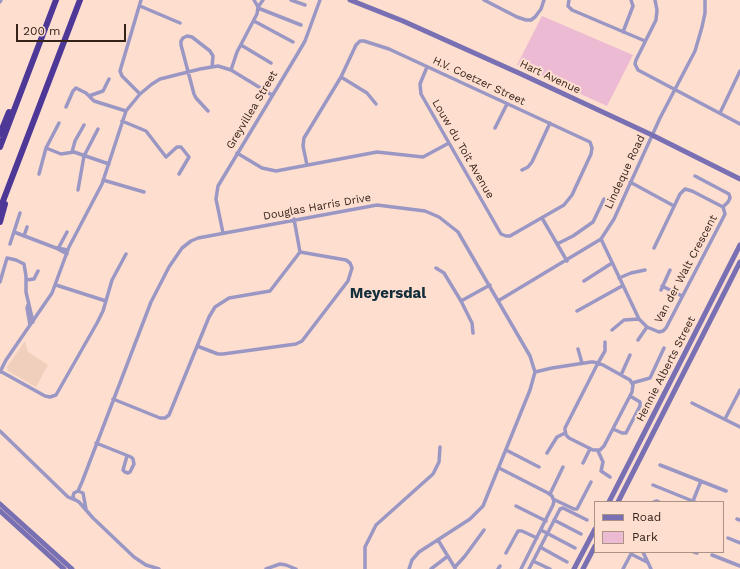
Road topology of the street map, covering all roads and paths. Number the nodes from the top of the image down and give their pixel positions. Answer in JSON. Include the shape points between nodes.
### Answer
{"nodes":[{"id":1,"x":56,"y":0,"type":"edge"},
{"id":2,"x":80,"y":0,"type":"edge"},
{"id":3,"x":141,"y":0,"type":"edge"},
{"id":4,"x":254,"y":0,"type":"edge"},
{"id":5,"x":263,"y":0,"type":"edge"},
{"id":6,"x":291,"y":0,"type":"edge"},
{"id":7,"x":320,"y":0,"type":"edge"},
{"id":8,"x":350,"y":0,"type":"edge"},
{"id":9,"x":484,"y":0,"type":"edge"},
{"id":10,"x":544,"y":0,"type":"edge"},
{"id":11,"x":569,"y":0,"type":"edge"},
{"id":12,"x":632,"y":0,"type":"edge"},
{"id":13,"x":655,"y":0,"type":"edge"},
{"id":14,"x":705,"y":0,"type":"edge"},
{"id":15,"x":305,"y":5,"type":"dead end"},
{"id":16,"x":140,"y":6,"type":"junction"},
{"id":17,"x":258,"y":8,"type":"junction"},
{"id":18,"x":254,"y":21,"type":"junction"},
{"id":19,"x":180,"y":23,"type":"dead end"},
{"id":20,"x":301,"y":25,"type":"dead end"},
{"id":21,"x":623,"y":32,"type":"junction"},
{"id":22,"x":645,"y":41,"type":"junction"},
{"id":23,"x":292,"y":42,"type":"dead end"},
{"id":24,"x":241,"y":45,"type":"junction"},
{"id":25,"x":270,"y":63,"type":"dead end"},
{"id":26,"x":212,"y":67,"type":"junction"},
{"id":27,"x":427,"y":67,"type":"junction"},
{"id":28,"x":30,"y":69,"type":"junction"},
{"id":29,"x":231,"y":70,"type":"junction"},
{"id":30,"x":740,"y":71,"type":"edge"},
{"id":31,"x":188,"y":73,"type":"junction"},
{"id":32,"x":341,"y":77,"type":"junction"},
{"id":33,"x":109,"y":79,"type":"dead end"},
{"id":34,"x":675,"y":90,"type":"junction"},
{"id":35,"x":140,"y":94,"type":"junction"},
{"id":36,"x":272,"y":95,"type":"junction"},
{"id":37,"x":89,"y":96,"type":"junction"},
{"id":38,"x":376,"y":104,"type":"dead end"},
{"id":39,"x":507,"y":104,"type":"junction"},
{"id":40,"x":66,"y":107,"type":"dead end"},
{"id":41,"x":126,"y":111,"type":"junction"},
{"id":42,"x":208,"y":111,"type":"dead end"},
{"id":43,"x":720,"y":113,"type":"junction"},
{"id":44,"x":122,"y":121,"type":"junction"},
{"id":45,"x":59,"y":123,"type":"dead end"},
{"id":46,"x":550,"y":124,"type":"junction"},
{"id":47,"x":740,"y":124,"type":"edge"},
{"id":48,"x":84,"y":125,"type":"dead end"},
{"id":49,"x":495,"y":128,"type":"dead end"},
{"id":50,"x":98,"y":129,"type":"dead end"},
{"id":51,"x":0,"y":134,"type":"edge"},
{"id":52,"x":652,"y":135,"type":"junction"},
{"id":53,"x":449,"y":143,"type":"junction"},
{"id":54,"x":0,"y":147,"type":"edge"},
{"id":55,"x":46,"y":148,"type":"junction"},
{"id":56,"x":72,"y":152,"type":"junction"},
{"id":57,"x":237,"y":153,"type":"junction"},
{"id":58,"x":84,"y":156,"type":"junction"},
{"id":59,"x":109,"y":164,"type":"junction"},
{"id":60,"x":307,"y":165,"type":"junction"},
{"id":61,"x":522,"y":170,"type":"dead end"},
{"id":62,"x":39,"y":174,"type":"dead end"},
{"id":63,"x":179,"y":174,"type":"dead end"},
{"id":64,"x":695,"y":176,"type":"dead end"},
{"id":65,"x":740,"y":179,"type":"edge"},
{"id":66,"x":103,"y":180,"type":"junction"},
{"id":67,"x":630,"y":182,"type":"junction"},
{"id":68,"x":8,"y":189,"type":"junction"},
{"id":69,"x":78,"y":190,"type":"dead end"},
{"id":70,"x":144,"y":192,"type":"dead end"},
{"id":71,"x":604,"y":199,"type":"dead end"},
{"id":72,"x":674,"y":206,"type":"junction"},
{"id":73,"x":723,"y":207,"type":"junction"},
{"id":74,"x":0,"y":209,"type":"edge"},
{"id":75,"x":20,"y":213,"type":"dead end"},
{"id":76,"x":542,"y":218,"type":"junction"},
{"id":77,"x":294,"y":220,"type":"junction"},
{"id":78,"x":0,"y":222,"type":"edge"},
{"id":79,"x":27,"y":227,"type":"dead end"},
{"id":80,"x":14,"y":232,"type":"junction"},
{"id":81,"x":67,"y":232,"type":"dead end"},
{"id":82,"x":223,"y":233,"type":"junction"},
{"id":83,"x":24,"y":236,"type":"junction"},
{"id":84,"x":505,"y":236,"type":"joint"},
{"id":85,"x":601,"y":239,"type":"junction"},
{"id":86,"x":10,"y":244,"type":"dead end"},
{"id":87,"x":557,"y":244,"type":"junction"},
{"id":88,"x":740,"y":245,"type":"edge"},
{"id":89,"x":57,"y":248,"type":"junction"},
{"id":90,"x":654,"y":248,"type":"dead end"},
{"id":91,"x":67,"y":252,"type":"junction"},
{"id":92,"x":300,"y":252,"type":"junction"},
{"id":93,"x":126,"y":254,"type":"dead end"},
{"id":94,"x":567,"y":261,"type":"junction"},
{"id":95,"x":740,"y":262,"type":"edge"},
{"id":96,"x":612,"y":263,"type":"junction"},
{"id":97,"x":436,"y":268,"type":"dead end"},
{"id":98,"x":646,"y":270,"type":"dead end"},
{"id":99,"x":670,"y":270,"type":"dead end"},
{"id":100,"x":38,"y":271,"type":"dead end"},
{"id":101,"x":619,"y":278,"type":"junction"},
{"id":102,"x":26,"y":280,"type":"junction"},
{"id":103,"x":584,"y":281,"type":"dead end"},
{"id":104,"x":0,"y":282,"type":"edge"},
{"id":105,"x":56,"y":285,"type":"junction"},
{"id":106,"x":490,"y":285,"type":"junction"},
{"id":107,"x":622,"y":286,"type":"junction"},
{"id":108,"x":682,"y":296,"type":"junction"},
{"id":109,"x":106,"y":301,"type":"junction"},
{"id":110,"x":461,"y":301,"type":"junction"},
{"id":111,"x":498,"y":301,"type":"junction"},
{"id":112,"x":28,"y":305,"type":"junction"},
{"id":113,"x":577,"y":311,"type":"dead end"},
{"id":114,"x":639,"y":319,"type":"junction"},
{"id":115,"x":33,"y":322,"type":"junction"},
{"id":116,"x":30,"y":326,"type":"junction"},
{"id":117,"x":647,"y":327,"type":"junction"},
{"id":118,"x":612,"y":330,"type":"dead end"},
{"id":119,"x":473,"y":333,"type":"dead end"},
{"id":120,"x":638,"y":340,"type":"dead end"},
{"id":121,"x":604,"y":342,"type":"dead end"},
{"id":122,"x":198,"y":346,"type":"junction"},
{"id":123,"x":664,"y":348,"type":"dead end"},
{"id":124,"x":578,"y":349,"type":"dead end"},
{"id":125,"x":630,"y":355,"type":"dead end"},
{"id":126,"x":582,"y":363,"type":"junction"},
{"id":127,"x":598,"y":364,"type":"junction"},
{"id":128,"x":0,"y":371,"type":"edge"},
{"id":129,"x":534,"y":372,"type":"junction"},
{"id":130,"x":621,"y":375,"type":"junction"},
{"id":131,"x":632,"y":383,"type":"junction"},
{"id":132,"x":740,"y":390,"type":"edge"},
{"id":133,"x":630,"y":396,"type":"junction"},
{"id":134,"x":113,"y":399,"type":"junction"},
{"id":135,"x":692,"y":403,"type":"dead end"},
{"id":136,"x":725,"y":419,"type":"junction"},
{"id":137,"x":740,"y":427,"type":"edge"},
{"id":138,"x":613,"y":429,"type":"junction"},
{"id":139,"x":0,"y":431,"type":"edge"},
{"id":140,"x":565,"y":433,"type":"junction"},
{"id":141,"x":96,"y":443,"type":"junction"},
{"id":142,"x":440,"y":448,"type":"dead end"},
{"id":143,"x":590,"y":449,"type":"junction"},
{"id":144,"x":506,"y":450,"type":"junction"},
{"id":145,"x":598,"y":451,"type":"junction"},
{"id":146,"x":547,"y":453,"type":"dead end"},
{"id":147,"x":127,"y":456,"type":"junction"},
{"id":148,"x":583,"y":463,"type":"dead end"},
{"id":149,"x":540,"y":466,"type":"dead end"},
{"id":150,"x":660,"y":466,"type":"dead end"},
{"id":151,"x":563,"y":467,"type":"dead end"},
{"id":152,"x":499,"y":468,"type":"junction"},
{"id":153,"x":610,"y":476,"type":"dead end"},
{"id":154,"x":701,"y":481,"type":"junction"},
{"id":155,"x":82,"y":482,"type":"junction"},
{"id":156,"x":591,"y":482,"type":"dead end"},
{"id":157,"x":653,"y":485,"type":"dead end"},
{"id":158,"x":63,"y":490,"type":"junction"},
{"id":159,"x":726,"y":491,"type":"dead end"},
{"id":160,"x":76,"y":492,"type":"junction"},
{"id":161,"x":83,"y":493,"type":"junction"},
{"id":162,"x":550,"y":494,"type":"junction"},
{"id":163,"x":84,"y":499,"type":"junction"},
{"id":164,"x":553,"y":499,"type":"junction"},
{"id":165,"x":77,"y":501,"type":"junction"},
{"id":166,"x":610,"y":501,"type":"edge"},
{"id":167,"x":619,"y":501,"type":"edge"},
{"id":168,"x":687,"y":501,"type":"edge"},
{"id":169,"x":694,"y":501,"type":"edge"},
{"id":170,"x":0,"y":504,"type":"edge"},
{"id":171,"x":516,"y":506,"type":"dead end"},
{"id":172,"x":86,"y":510,"type":"junction"},
{"id":173,"x":0,"y":511,"type":"edge"},
{"id":174,"x":554,"y":520,"type":"junction"},
{"id":175,"x":587,"y":520,"type":"dead end"},
{"id":176,"x":546,"y":521,"type":"junction"},
{"id":177,"x":484,"y":530,"type":"dead end"},
{"id":178,"x":541,"y":530,"type":"junction"},
{"id":179,"x":594,"y":531,"type":"edge"},
{"id":180,"x":547,"y":534,"type":"junction"},
{"id":181,"x":581,"y":534,"type":"dead end"},
{"id":182,"x":537,"y":538,"type":"junction"},
{"id":183,"x":728,"y":538,"type":"dead end"},
{"id":184,"x":438,"y":540,"type":"junction"},
{"id":185,"x":740,"y":543,"type":"edge"},
{"id":186,"x":540,"y":547,"type":"junction"},
{"id":187,"x":574,"y":548,"type":"dead end"},
{"id":188,"x":594,"y":548,"type":"edge"},
{"id":189,"x":506,"y":553,"type":"dead end"},
{"id":190,"x":631,"y":553,"type":"edge"},
{"id":191,"x":643,"y":553,"type":"edge"},
{"id":192,"x":712,"y":555,"type":"dead end"},
{"id":193,"x":448,"y":556,"type":"junction"},
{"id":194,"x":533,"y":561,"type":"junction"},
{"id":195,"x":567,"y":562,"type":"dead end"},
{"id":196,"x":647,"y":562,"type":"junction"},
{"id":197,"x":740,"y":566,"type":"edge"},
{"id":198,"x":455,"y":568,"type":"edge"},
{"id":199,"x":64,"y":569,"type":"edge"},
{"id":200,"x":72,"y":569,"type":"edge"},
{"id":201,"x":159,"y":569,"type":"edge"},
{"id":202,"x":266,"y":569,"type":"edge"},
{"id":203,"x":296,"y":569,"type":"edge"},
{"id":204,"x":365,"y":569,"type":"edge"},
{"id":205,"x":409,"y":569,"type":"edge"},
{"id":206,"x":431,"y":569,"type":"edge"},
{"id":207,"x":521,"y":569,"type":"edge"},
{"id":208,"x":529,"y":569,"type":"edge"},
{"id":209,"x":550,"y":569,"type":"edge"},
{"id":210,"x":574,"y":569,"type":"edge"},
{"id":211,"x":583,"y":569,"type":"edge"},
{"id":212,"x":623,"y":569,"type":"edge"},
{"id":213,"x":651,"y":569,"type":"edge"}],
"edges":[{"from":1,"to":28,"type":"highway"},
{"from":2,"to":68,"type":"highway"},
{"from":3,"to":16,"type":"street"},
{"from":4,"to":17,"type":"street"},
{"from":5,"to":17,"type":"street"},
{"from":6,"to":15,"type":"street"},
{"from":7,"to":36,"type":"street","name":"Greyvillea Street","via":[[302,47]]},
{"from":8,"to":52,"type":"street","name":"Hart Avenue","via":[[403,21]]},
{"from":9,"to":10,"type":"street","via":[[517,17],[531,20]]},
{"from":11,"to":21,"type":"street","via":[[568,6],[572,10]]},
{"from":12,"to":21,"type":"street","via":[[633,6]]},
{"from":13,"to":22,"type":"street","via":[[656,20]]},
{"from":14,"to":34,"type":"street","name":"Lindeque Road","via":[[699,41]]},
{"from":16,"to":19,"type":"street"},
{"from":16,"to":35,"type":"street","via":[[120,71]]},
{"from":17,"to":18,"type":"street"},
{"from":17,"to":20,"type":"street"},
{"from":18,"to":23,"type":"street"},
{"from":18,"to":24,"type":"street"},
{"from":21,"to":22,"type":"street"},
{"from":22,"to":34,"type":"street","via":[[636,60],[637,68]]},
{"from":24,"to":25,"type":"street"},
{"from":24,"to":29,"type":"street"},
{"from":26,"to":29,"type":"street"},
{"from":26,"to":31,"type":"street"},
{"from":26,"to":31,"type":"street","via":[[212,53],[192,37],[185,36],[181,43]]},
{"from":27,"to":32,"type":"street","name":"H.V. Coetzer Street","via":[[388,49],[362,41],[355,47]]},
{"from":27,"to":39,"type":"street","name":"H.V. Coetzer Street"},
{"from":27,"to":53,"type":"street","name":"Louw du Toit Avenue","via":[[420,84],[421,94]]},
{"from":28,"to":51,"type":"highway","via":[[22,81]]},
{"from":28,"to":54,"type":"highway"},
{"from":29,"to":36,"type":"street"},
{"from":30,"to":43,"type":"street"},
{"from":31,"to":35,"type":"street","via":[[156,81]]},
{"from":31,"to":42,"type":"street","via":[[196,98]]},
{"from":32,"to":38,"type":"street","via":[[367,93]]},
{"from":32,"to":60,"type":"street","name":"H.V. Coetzer Street","via":[[304,140]]},
{"from":33,"to":37,"type":"street","via":[[102,91]]},
{"from":34,"to":43,"type":"street"},
{"from":34,"to":52,"type":"street","name":"Lindeque Road"},
{"from":35,"to":41,"type":"street"},
{"from":36,"to":57,"type":"street","name":"Greyvillea Street"},
{"from":37,"to":40,"type":"street","via":[[75,89]]},
{"from":37,"to":41,"type":"street","via":[[94,101]]},
{"from":39,"to":46,"type":"street","name":"H.V. Coetzer Street"},
{"from":39,"to":49,"type":"street"},
{"from":41,"to":44,"type":"street"},
{"from":43,"to":47,"type":"street"},
{"from":44,"to":59,"type":"street"},
{"from":44,"to":63,"type":"street","via":[[146,131],[166,157],[178,146],[187,154],[188,158]]},
{"from":45,"to":55,"type":"street"},
{"from":46,"to":61,"type":"street","via":[[532,162]]},
{"from":46,"to":76,"type":"street","name":"H.V. Coetzer Street","via":[[586,140],[592,148],[572,195],[564,205]]},
{"from":48,"to":56,"type":"street"},
{"from":50,"to":58,"type":"street"},
{"from":52,"to":65,"type":"street","name":"Hart Avenue"},
{"from":52,"to":67,"type":"street","name":"Lindeque Road"},
{"from":53,"to":60,"type":"street","via":[[423,156],[377,152]]},
{"from":53,"to":84,"type":"street","name":"Louw du Toit Avenue","via":[[500,232]]},
{"from":55,"to":56,"type":"street","via":[[60,153]]},
{"from":55,"to":62,"type":"street"},
{"from":56,"to":58,"type":"street"},
{"from":57,"to":60,"type":"street","via":[[270,171]]},
{"from":57,"to":82,"type":"street","name":"Greyvillea Street","via":[[217,189],[216,199]]},
{"from":58,"to":59,"type":"street"},
{"from":58,"to":69,"type":"street"},
{"from":59,"to":66,"type":"street"},
{"from":64,"to":73,"type":"street","via":[[729,194],[730,198]]},
{"from":66,"to":70,"type":"street"},
{"from":66,"to":91,"type":"street"},
{"from":67,"to":72,"type":"street"},
{"from":67,"to":85,"type":"street","name":"Lindeque Road","via":[[614,219]]},
{"from":68,"to":74,"type":"highway"},
{"from":68,"to":78,"type":"highway"},
{"from":71,"to":87,"type":"street","via":[[593,222]]},
{"from":72,"to":73,"type":"street","name":"Van der Walt Crescent","via":[[685,189]]},
{"from":72,"to":90,"type":"street","name":"Van der Walt Crescent"},
{"from":73,"to":108,"type":"street","name":"Van der Walt Crescent","via":[[723,218]]},
{"from":75,"to":80,"type":"street"},
{"from":76,"to":84,"type":"street","name":"H.V. Coetzer Street","via":[[510,236]]},
{"from":76,"to":87,"type":"street"},
{"from":77,"to":82,"type":"street","name":"Douglas Harris Drive"},
{"from":77,"to":92,"type":"street"},
{"from":77,"to":106,"type":"street","name":"Douglas Harris Drive","via":[[377,205],[425,211],[439,217],[458,232]]},
{"from":79,"to":83,"type":"street"},
{"from":80,"to":83,"type":"street"},
{"from":80,"to":86,"type":"street"},
{"from":81,"to":89,"type":"street"},
{"from":82,"to":134,"type":"street","name":"Douglas Harris Drive","via":[[191,241],[173,260],[151,302]]},
{"from":83,"to":89,"type":"street"},
{"from":85,"to":94,"type":"street","name":"Lindeque Road"},
{"from":85,"to":96,"type":"street","name":"Van der Walt Crescent"},
{"from":87,"to":94,"type":"street"},
{"from":88,"to":166,"type":"street","name":"Hennie Alberts Street"},
{"from":89,"to":91,"type":"street"},
{"from":91,"to":105,"type":"street"},
{"from":92,"to":122,"type":"street","via":[[269,291],[229,298],[218,304],[211,313]]},
{"from":92,"to":122,"type":"street","via":[[346,260],[352,268],[348,281],[302,341],[296,344],[221,354]]},
{"from":93,"to":109,"type":"street"},
{"from":94,"to":111,"type":"street","name":"Lindeque Road"},
{"from":95,"to":167,"type":"street","name":"Hennie Alberts Street"},
{"from":96,"to":101,"type":"street","name":"Van der Walt Crescent"},
{"from":96,"to":103,"type":"street"},
{"from":97,"to":110,"type":"street","via":[[444,273]]},
{"from":98,"to":101,"type":"street"},
{"from":99,"to":108,"type":"street","via":[[662,288]]},
{"from":100,"to":102,"type":"street","via":[[34,279]]},
{"from":101,"to":107,"type":"street","name":"Van der Walt Crescent"},
{"from":102,"to":104,"type":"street","via":[[24,264],[8,258]]},
{"from":102,"to":112,"type":"street"},
{"from":105,"to":109,"type":"street"},
{"from":105,"to":115,"type":"street"},
{"from":106,"to":110,"type":"street"},
{"from":106,"to":111,"type":"street","name":"Douglas Harris Drive"},
{"from":107,"to":113,"type":"street"},
{"from":107,"to":114,"type":"street","name":"Van der Walt Crescent"},
{"from":108,"to":117,"type":"street","name":"Van der Walt Crescent","via":[[663,331],[656,332]]},
{"from":109,"to":128,"type":"street","via":[[97,323],[54,396],[45,396]]},
{"from":110,"to":119,"type":"street","via":[[472,323]]},
{"from":111,"to":129,"type":"street","name":"Douglas Harris Drive","via":[[530,356]]},
{"from":112,"to":115,"type":"street"},
{"from":112,"to":116,"type":"street"},
{"from":114,"to":117,"type":"street","name":"Van der Walt Crescent"},
{"from":114,"to":118,"type":"street","via":[[624,320]]},
{"from":115,"to":116,"type":"street"},
{"from":116,"to":128,"type":"street"},
{"from":117,"to":120,"type":"street"},
{"from":121,"to":127,"type":"street","via":[[605,352]]},
{"from":122,"to":134,"type":"street","via":[[168,417],[158,417]]},
{"from":123,"to":131,"type":"street","via":[[650,378]]},
{"from":124,"to":126,"type":"street"},
{"from":125,"to":130,"type":"street"},
{"from":126,"to":127,"type":"street"},
{"from":126,"to":129,"type":"street"},
{"from":127,"to":130,"type":"street"},
{"from":127,"to":140,"type":"street","via":[[565,428]]},
{"from":129,"to":144,"type":"street","via":[[533,382]]},
{"from":130,"to":131,"type":"street"},
{"from":131,"to":133,"type":"street"},
{"from":132,"to":136,"type":"street"},
{"from":133,"to":138,"type":"street"},
{"from":133,"to":138,"type":"street","via":[[640,402],[640,406],[626,433]]},
{"from":134,"to":141,"type":"street","name":"Douglas Harris Drive"},
{"from":135,"to":136,"type":"street"},
{"from":136,"to":137,"type":"street"},
{"from":138,"to":145,"type":"street"},
{"from":139,"to":158,"type":"street"},
{"from":140,"to":143,"type":"street","via":[[568,438]]},
{"from":140,"to":146,"type":"street","via":[[557,437]]},
{"from":141,"to":147,"type":"street"},
{"from":141,"to":155,"type":"street","name":"Douglas Harris Drive"},
{"from":142,"to":204,"type":"street","via":[[439,462],[433,474],[376,525],[366,547]]},
{"from":143,"to":145,"type":"street"},
{"from":143,"to":148,"type":"street"},
{"from":144,"to":149,"type":"street"},
{"from":144,"to":152,"type":"street"},
{"from":145,"to":153,"type":"street","via":[[602,462],[600,471]]},
{"from":147,"to":147,"type":"street","via":[[134,461],[128,473],[123,470]]},
{"from":150,"to":154,"type":"street"},
{"from":151,"to":162,"type":"street"},
{"from":152,"to":162,"type":"street"},
{"from":152,"to":184,"type":"street","via":[[479,511]]},
{"from":154,"to":159,"type":"street"},
{"from":154,"to":169,"type":"street"},
{"from":155,"to":160,"type":"street"},
{"from":155,"to":161,"type":"street","name":"Douglas Harris Drive"},
{"from":156,"to":164,"type":"street","via":[[577,509]]},
{"from":157,"to":168,"type":"street"},
{"from":158,"to":160,"type":"street","via":[[69,493]]},
{"from":158,"to":165,"type":"street","via":[[68,497]]},
{"from":160,"to":161,"type":"street"},
{"from":160,"to":165,"type":"street","via":[[73,496]]},
{"from":161,"to":163,"type":"street","name":"Douglas Harris Drive"},
{"from":162,"to":164,"type":"street"},
{"from":163,"to":165,"type":"street"},
{"from":163,"to":172,"type":"street","name":"Douglas Harris Drive"},
{"from":164,"to":176,"type":"street"},
{"from":165,"to":172,"type":"street"},
{"from":170,"to":200,"type":"street"},
{"from":171,"to":176,"type":"street"},
{"from":172,"to":201,"type":"street","via":[[134,558]]},
{"from":173,"to":199,"type":"street"},
{"from":174,"to":175,"type":"street","via":[[562,508]]},
{"from":174,"to":180,"type":"street"},
{"from":174,"to":181,"type":"street"},
{"from":176,"to":178,"type":"street"},
{"from":177,"to":198,"type":"street"},
{"from":178,"to":180,"type":"street"},
{"from":178,"to":182,"type":"street"},
{"from":179,"to":210,"type":"street"},
{"from":180,"to":186,"type":"street"},
{"from":180,"to":187,"type":"street"},
{"from":182,"to":189,"type":"street","via":[[522,530],[518,531]]},
{"from":182,"to":207,"type":"street"},
{"from":183,"to":185,"type":"street"},
{"from":184,"to":193,"type":"street"},
{"from":184,"to":205,"type":"street","via":[[416,555]]},
{"from":186,"to":194,"type":"street"},
{"from":186,"to":195,"type":"street"},
{"from":188,"to":211,"type":"street"},
{"from":190,"to":196,"type":"street"},
{"from":190,"to":212,"type":"street"},
{"from":191,"to":196,"type":"street"},
{"from":192,"to":197,"type":"street"},
{"from":193,"to":198,"type":"street"},
{"from":193,"to":206,"type":"street"},
{"from":194,"to":208,"type":"street"},
{"from":194,"to":209,"type":"street"},
{"from":196,"to":213,"type":"street"},
{"from":202,"to":203,"type":"street","via":[[286,564]]}]}
